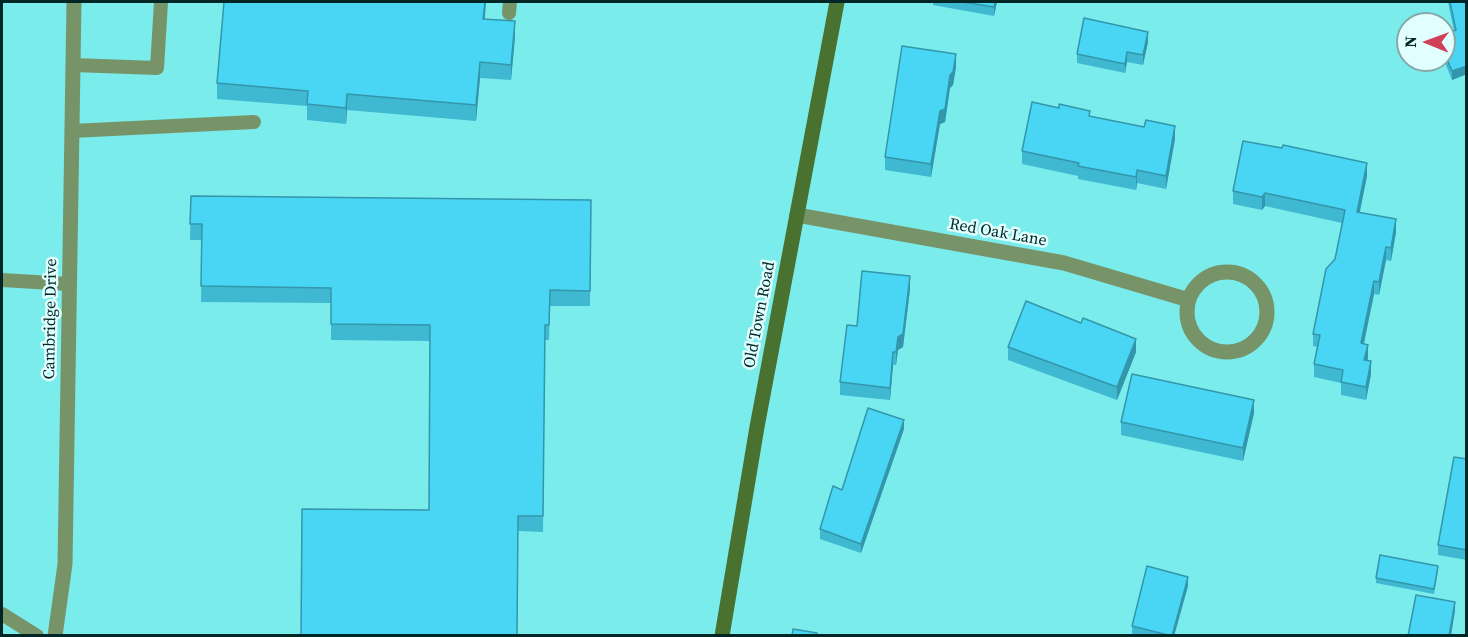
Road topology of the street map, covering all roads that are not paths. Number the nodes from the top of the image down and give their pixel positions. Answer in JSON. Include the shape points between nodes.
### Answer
{"nodes":[{"id":1,"x":74,"y":2,"type":"edge"},
{"id":2,"x":161,"y":2,"type":"edge"},
{"id":3,"x":837,"y":2,"type":"edge"},
{"id":4,"x":72,"y":65,"type":"junction"},
{"id":5,"x":254,"y":122,"type":"dead end"},
{"id":6,"x":72,"y":131,"type":"junction"},
{"id":7,"x":797,"y":215,"type":"junction"},
{"id":8,"x":2,"y":280,"type":"edge"},
{"id":9,"x":69,"y":284,"type":"junction"},
{"id":10,"x":1189,"y":300,"type":"junction"},
{"id":11,"x":2,"y":614,"type":"edge"},
{"id":12,"x":37,"y":636,"type":"edge"},
{"id":13,"x":55,"y":636,"type":"edge"},
{"id":14,"x":722,"y":636,"type":"edge"}],
"edges":[{"from":1,"to":4,"type":"street","name":"Cambridge Drive"},
{"from":2,"to":4,"type":"lane","via":[[158,68]]},
{"from":3,"to":7,"type":"main road","name":"Old Town Road"},
{"from":4,"to":6,"type":"street","name":"Cambridge Drive"},
{"from":5,"to":6,"type":"lane"},
{"from":6,"to":9,"type":"street","name":"Cambridge Drive"},
{"from":7,"to":10,"type":"street","name":"Red Oak Lane","via":[[1064,263]]},
{"from":7,"to":14,"type":"main road","name":"Old Town Road"},
{"from":8,"to":9,"type":"lane"},
{"from":9,"to":13,"type":"street","name":"Cambridge Drive","via":[[65,564]]},
{"from":10,"to":10,"type":"street","via":[[1191,330],[1201,343],[1214,350],[1230,352],[1245,348],[1264,325],[1266,309],[1262,294],[1239,274],[1224,272],[1209,277],[1196,286]]},
{"from":11,"to":12,"type":"lane"}]}
